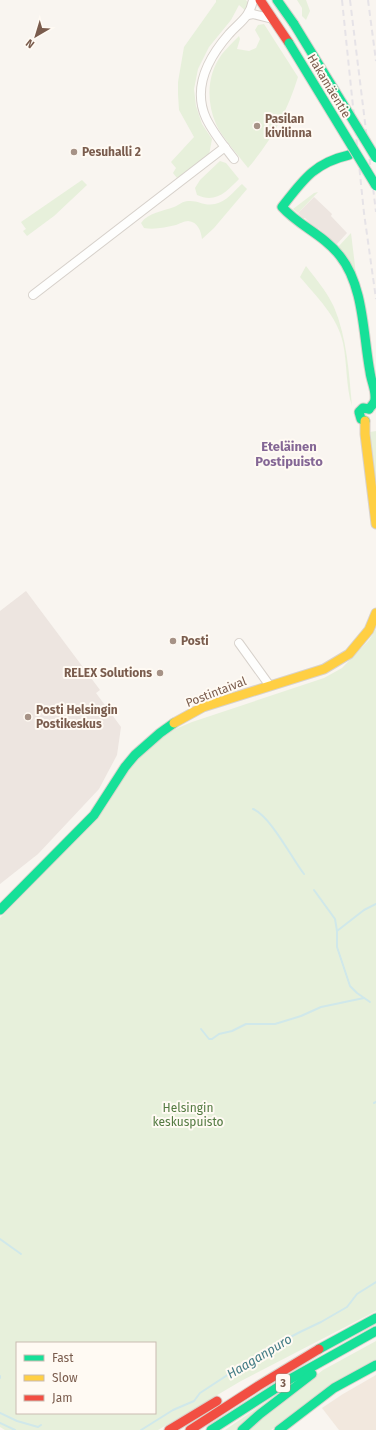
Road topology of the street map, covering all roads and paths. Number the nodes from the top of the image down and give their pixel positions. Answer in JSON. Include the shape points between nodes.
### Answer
{"nodes":[{"id":1,"x":252,"y":0,"type":"edge"},
{"id":2,"x":260,"y":0,"type":"edge"},
{"id":3,"x":277,"y":0,"type":"edge"},
{"id":4,"x":248,"y":15,"type":"junction"},
{"id":5,"x":273,"y":19,"type":"junction"},
{"id":6,"x":225,"y":147,"type":"junction"},
{"id":7,"x":349,"y":154,"type":"dead end"},
{"id":8,"x":376,"y":158,"type":"edge"},
{"id":9,"x":234,"y":159,"type":"dead end"},
{"id":10,"x":376,"y":186,"type":"edge"},
{"id":11,"x":33,"y":295,"type":"dead end"},
{"id":12,"x":376,"y":524,"type":"edge"},
{"id":13,"x":376,"y":613,"type":"edge"},
{"id":14,"x":239,"y":642,"type":"dead end"},
{"id":15,"x":270,"y":686,"type":"junction"},
{"id":16,"x":0,"y":910,"type":"edge"},
{"id":17,"x":376,"y":1318,"type":"edge"},
{"id":18,"x":376,"y":1331,"type":"edge"},
{"id":19,"x":358,"y":1340,"type":"junction"},
{"id":20,"x":296,"y":1362,"type":"junction"},
{"id":21,"x":376,"y":1365,"type":"edge"},
{"id":22,"x":169,"y":1430,"type":"edge"},
{"id":23,"x":190,"y":1430,"type":"edge"},
{"id":24,"x":211,"y":1430,"type":"edge"},
{"id":25,"x":242,"y":1430,"type":"edge"},
{"id":26,"x":279,"y":1430,"type":"edge"}],
"edges":[{"from":1,"to":4,"type":"street"},
{"from":2,"to":5,"type":"main road","name":"Hakamäentie"},
{"from":3,"to":8,"type":"main road","name":"Hakamäentie","bridge":true},
{"from":4,"to":5,"type":"street"},
{"from":4,"to":6,"type":"street","via":[[216,49],[203,78],[202,107],[206,118]]},
{"from":5,"to":10,"type":"main road","name":"Hakamäentie","bridge":true},
{"from":6,"to":9,"type":"street"},
{"from":6,"to":11,"type":"street"},
{"from":7,"to":12,"type":"main road","via":[[330,159],[318,166],[282,207],[327,242],[343,260],[357,289],[370,373],[376,395],[369,409],[372,415],[365,421]]},
{"from":13,"to":15,"type":"main road","name":"Postintaival","via":[[364,638],[348,654],[324,669]]},
{"from":14,"to":15,"type":"street"},
{"from":15,"to":16,"type":"main road","name":"Postintaival","via":[[203,707],[160,733],[125,767],[94,815]]},
{"from":17,"to":20,"type":"main road","number":"3"},
{"from":18,"to":19,"type":"main road","number":"3"},
{"from":19,"to":24,"type":"main road","number":"3","via":[[280,1384]]},
{"from":19,"to":25,"type":"main road","via":[[289,1391]]},
{"from":20,"to":22,"type":"main road","via":[[256,1378]]},
{"from":20,"to":23,"type":"main road","number":"3"},
{"from":21,"to":26,"type":"main road","via":[[334,1388]]}]}
